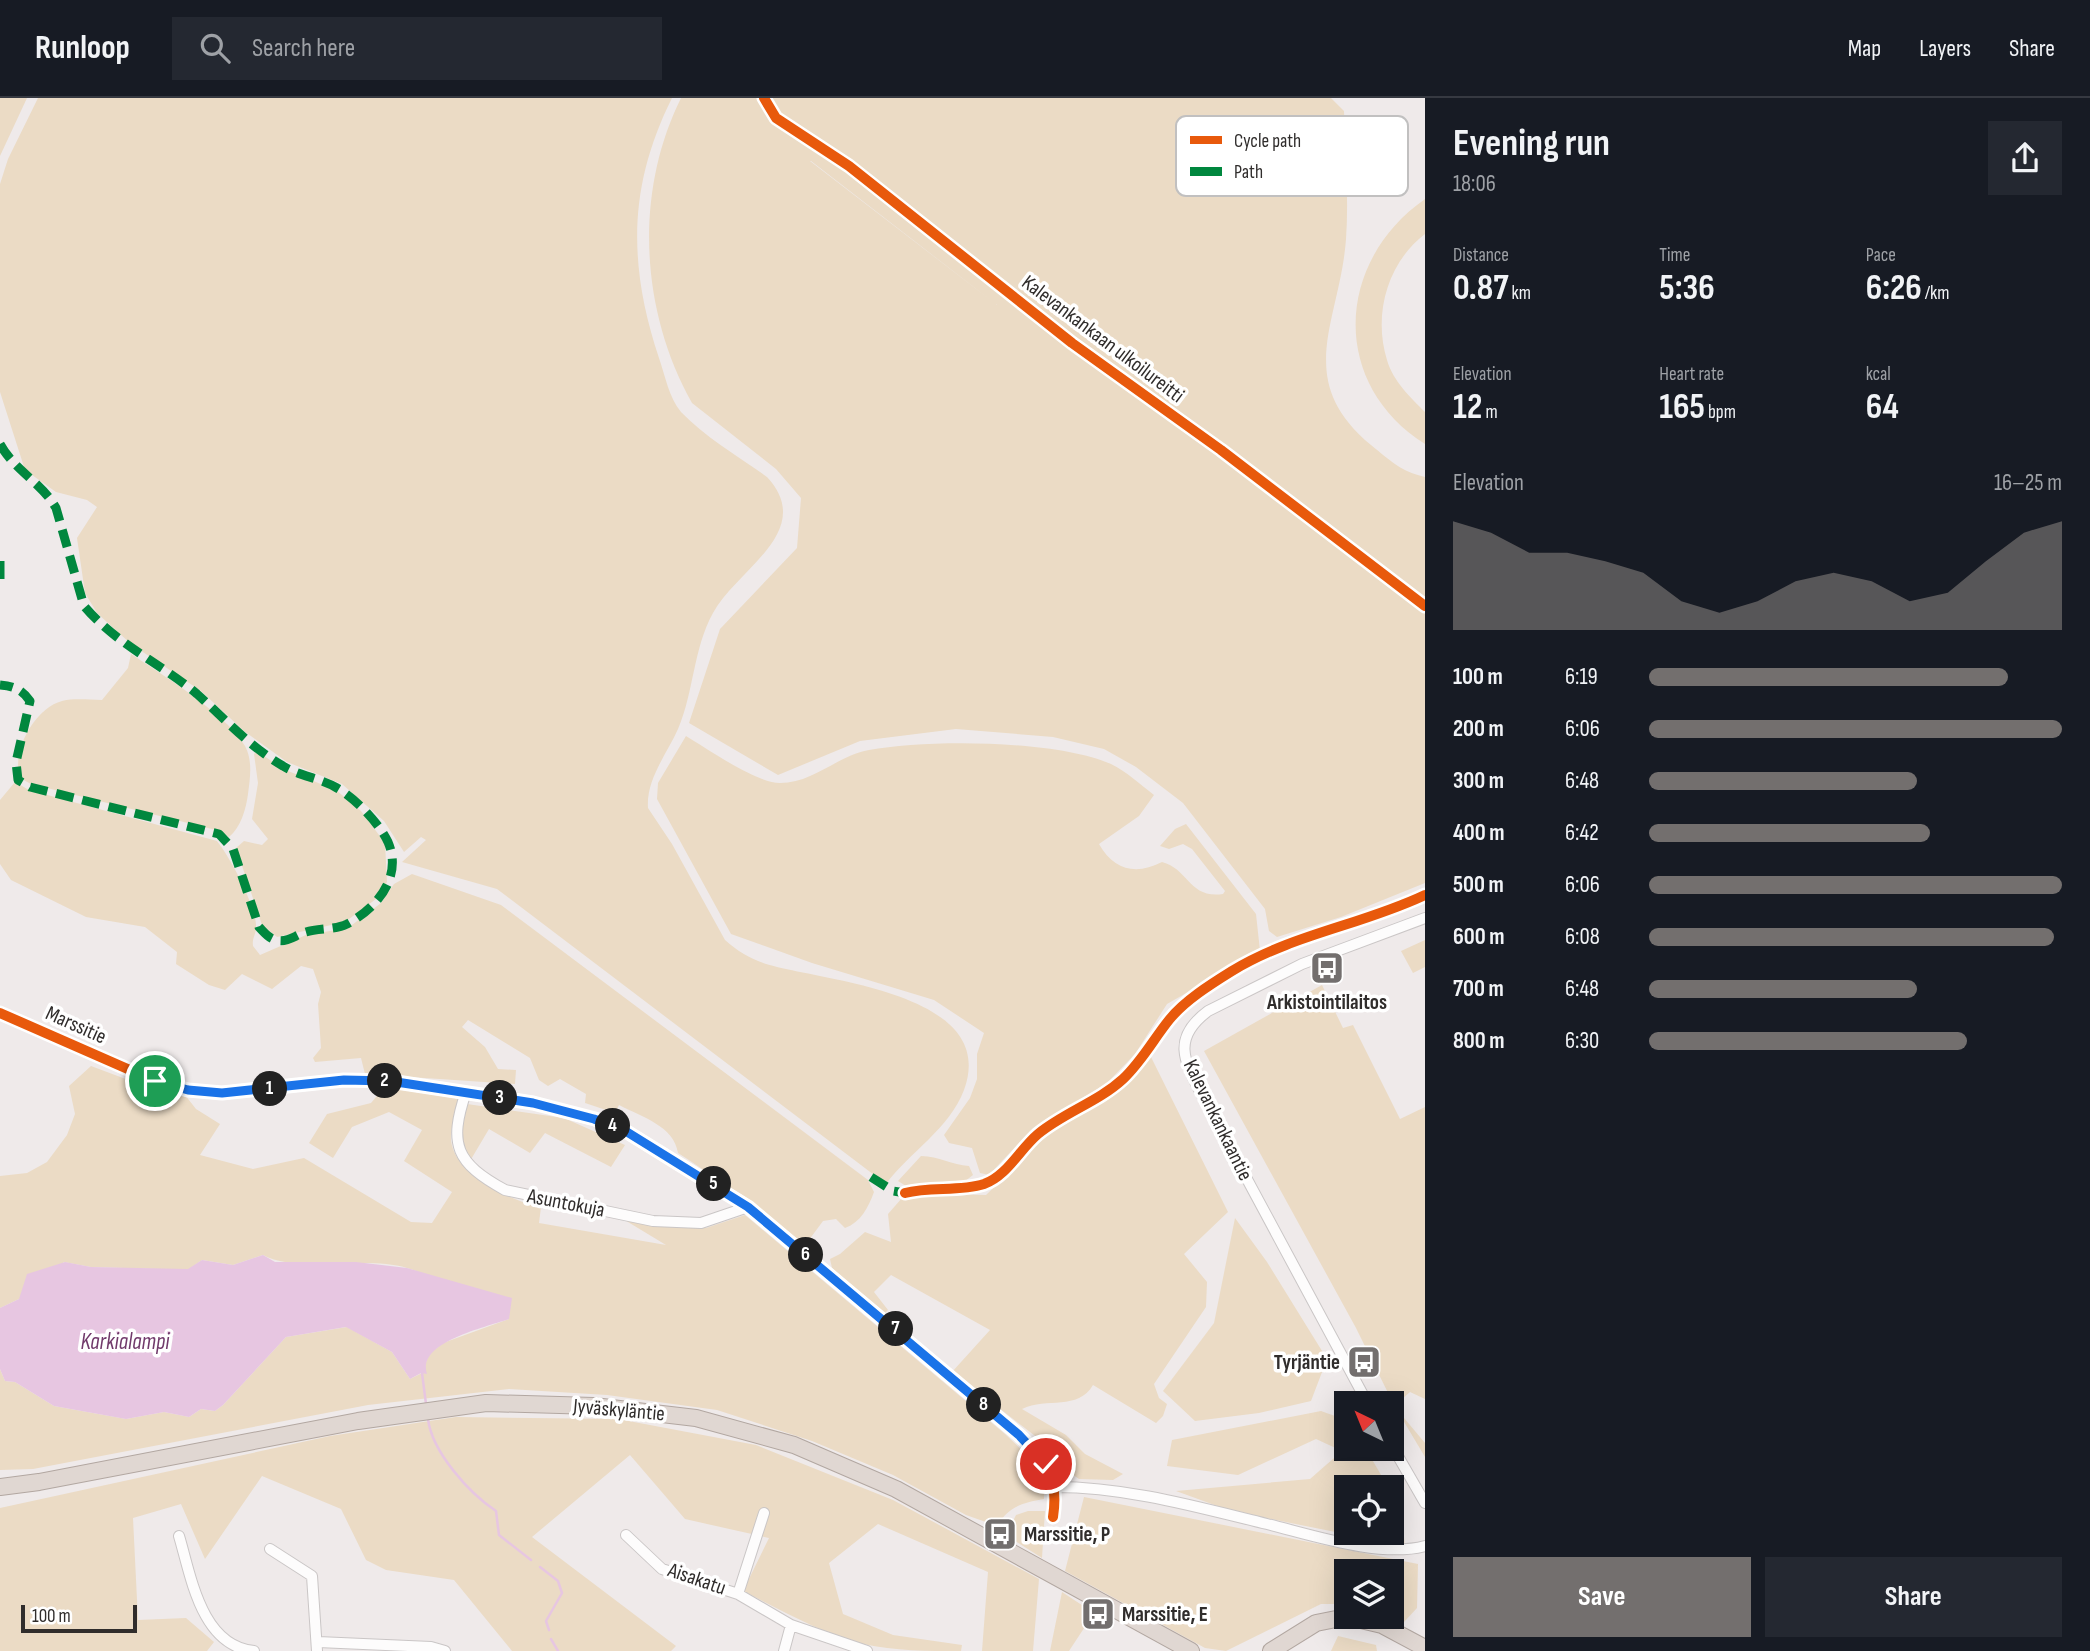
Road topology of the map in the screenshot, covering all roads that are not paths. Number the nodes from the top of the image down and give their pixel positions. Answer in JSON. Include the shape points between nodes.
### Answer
{"nodes":[{"id":1,"x":1425,"y":918,"type":"edge"},
{"id":2,"x":0,"y":1013,"type":"edge"},
{"id":3,"x":466,"y":1092,"type":"junction"},
{"id":4,"x":748,"y":1207,"type":"junction"},
{"id":5,"x":1361,"y":1391,"type":"edge"},
{"id":6,"x":1401,"y":1461,"type":"edge"},
{"id":7,"x":0,"y":1487,"type":"edge"},
{"id":8,"x":1055,"y":1487,"type":"junction"},
{"id":9,"x":1425,"y":1503,"type":"edge"},
{"id":10,"x":764,"y":1513,"type":"dead end"},
{"id":11,"x":1053,"y":1517,"type":"dead end"},
{"id":12,"x":179,"y":1535,"type":"dead end"},
{"id":13,"x":626,"y":1535,"type":"dead end"},
{"id":14,"x":1425,"y":1546,"type":"edge"},
{"id":15,"x":270,"y":1549,"type":"dead end"},
{"id":16,"x":738,"y":1594,"type":"junction"},
{"id":17,"x":1334,"y":1620,"type":"edge"},
{"id":18,"x":791,"y":1625,"type":"junction"},
{"id":19,"x":1391,"y":1629,"type":"edge"},
{"id":20,"x":1295,"y":1636,"type":"junction"},
{"id":21,"x":1421,"y":1643,"type":"edge"},
{"id":22,"x":317,"y":1646,"type":"edge"},
{"id":23,"x":254,"y":1651,"type":"edge"},
{"id":24,"x":445,"y":1651,"type":"edge"},
{"id":25,"x":784,"y":1651,"type":"edge"},
{"id":26,"x":867,"y":1651,"type":"edge"},
{"id":27,"x":1191,"y":1651,"type":"edge"},
{"id":28,"x":1271,"y":1651,"type":"edge"},
{"id":29,"x":1284,"y":1651,"type":"edge"}],
"edges":[{"from":1,"to":5,"type":"street","name":"Kalevankankaantie","via":[[1302,964],[1208,1011],[1185,1035],[1183,1049],[1188,1069]]},
{"from":2,"to":3,"type":"street","name":"Marssitie","via":[[155,1081],[188,1090],[222,1093],[378,1080]]},
{"from":3,"to":4,"type":"street","name":"Marssitie","via":[[533,1103],[627,1132]]},
{"from":3,"to":4,"type":"street","name":"Asuntokuja","via":[[455,1136],[458,1153],[485,1179],[505,1190],[653,1221],[701,1223]]},
{"from":4,"to":8,"type":"street","name":"Marssitie","via":[[1019,1435],[1046,1464]]},
{"from":6,"to":9,"type":"street"},
{"from":7,"to":27,"type":"highway","name":"Jyväskyläntie","via":[[421,1410],[486,1403],[594,1406],[696,1418],[794,1445],[896,1489]]},
{"from":8,"to":11,"type":"street"},
{"from":8,"to":14,"type":"street","via":[[1158,1497],[1385,1548],[1407,1551]]},
{"from":10,"to":16,"type":"street"},
{"from":12,"to":23,"type":"street","via":[[201,1612],[214,1629],[244,1650]]},
{"from":13,"to":16,"type":"street","name":"Aisakatu","via":[[662,1569]]},
{"from":15,"to":22,"type":"street","via":[[312,1576]]},
{"from":16,"to":18,"type":"street","name":"Aisakatu"},
{"from":17,"to":20,"type":"highway","via":[[1316,1623]]},
{"from":18,"to":25,"type":"street"},
{"from":18,"to":26,"type":"street","name":"Aisakatu"},
{"from":19,"to":21,"type":"highway"},
{"from":20,"to":28,"type":"highway"},
{"from":20,"to":29,"type":"highway"},
{"from":22,"to":24,"type":"street"}]}
